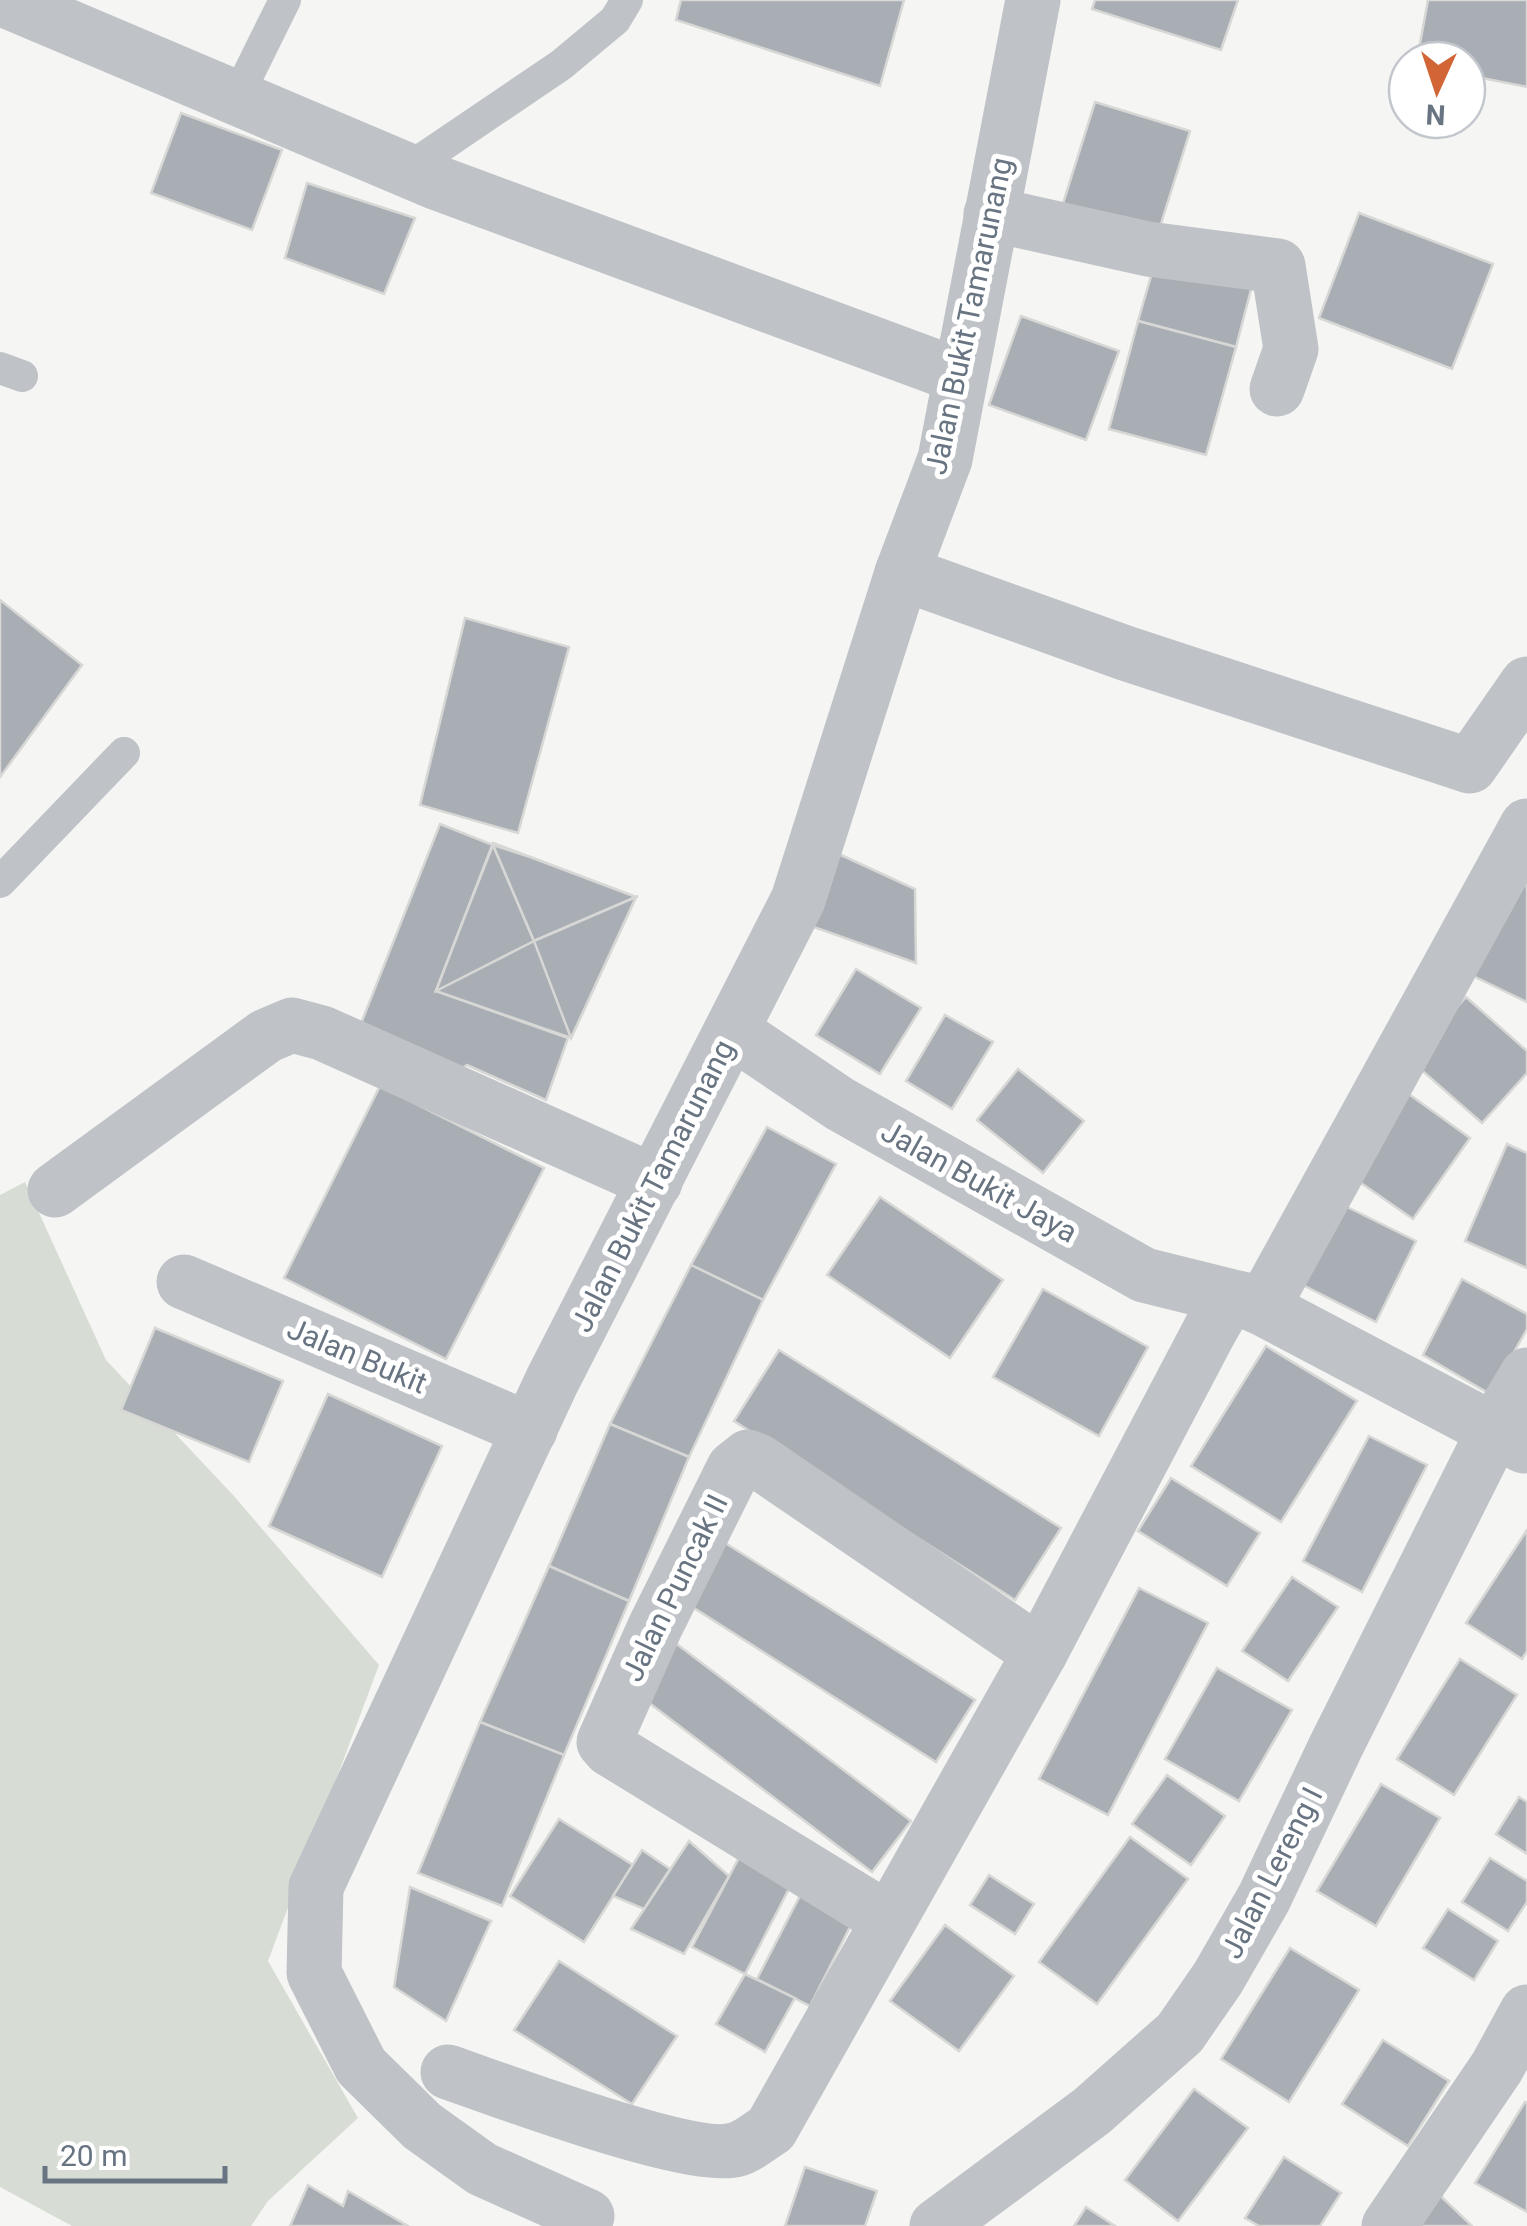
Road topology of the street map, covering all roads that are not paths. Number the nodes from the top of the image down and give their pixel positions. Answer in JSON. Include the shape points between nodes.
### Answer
{"nodes":[{"id":1,"x":5,"y":0,"type":"edge"},
{"id":2,"x":285,"y":0,"type":"edge"},
{"id":3,"x":628,"y":0,"type":"edge"},
{"id":4,"x":1033,"y":0,"type":"edge"},
{"id":5,"x":237,"y":97,"type":"junction"},
{"id":6,"x":406,"y":170,"type":"junction"},
{"id":7,"x":991,"y":214,"type":"junction"},
{"id":8,"x":960,"y":376,"type":"junction"},
{"id":9,"x":1277,"y":388,"type":"dead end"},
{"id":10,"x":902,"y":573,"type":"junction"},
{"id":11,"x":1527,"y":684,"type":"edge"},
{"id":12,"x":124,"y":753,"type":"dead end"},
{"id":13,"x":1527,"y":826,"type":"edge"},
{"id":14,"x":0,"y":882,"type":"edge"},
{"id":15,"x":733,"y":1032,"type":"junction"},
{"id":16,"x":656,"y":1182,"type":"junction"},
{"id":17,"x":55,"y":1190,"type":"dead end"},
{"id":18,"x":184,"y":1282,"type":"dead end"},
{"id":19,"x":1251,"y":1303,"type":"junction"},
{"id":20,"x":1527,"y":1375,"type":"edge"},
{"id":21,"x":530,"y":1430,"type":"junction"},
{"id":22,"x":1511,"y":1438,"type":"edge"},
{"id":23,"x":1040,"y":1653,"type":"junction"},
{"id":24,"x":887,"y":1920,"type":"junction"},
{"id":25,"x":1527,"y":2012,"type":"edge"},
{"id":26,"x":448,"y":2072,"type":"dead end"},
{"id":27,"x":600,"y":2223,"type":"edge"},
{"id":28,"x":936,"y":2226,"type":"edge"},
{"id":29,"x":1389,"y":2226,"type":"edge"}],
"edges":[{"from":1,"to":5,"type":"street"},
{"from":2,"to":5,"type":"lane"},
{"from":3,"to":6,"type":"lane","via":[[615,20],[560,64]]},
{"from":4,"to":7,"type":"street","name":"Jalan Bukit Tamarunang"},
{"from":5,"to":6,"type":"street"},
{"from":6,"to":8,"type":"street"},
{"from":7,"to":8,"type":"street","name":"Jalan Bukit Tamarunang"},
{"from":7,"to":9,"type":"street","via":[[1148,248],[1278,266],[1291,350]]},
{"from":8,"to":10,"type":"street","name":"Jalan Bukit Tamarunang","via":[[945,458]]},
{"from":10,"to":11,"type":"street","via":[[1470,766]]},
{"from":10,"to":15,"type":"street","name":"Jalan Bukit Tamarunang","via":[[798,900]]},
{"from":12,"to":14,"type":"lane"},
{"from":13,"to":19,"type":"street"},
{"from":15,"to":16,"type":"street","name":"Jalan Bukit Tamarunang"},
{"from":15,"to":19,"type":"street","name":"Jalan Bukit Jaya","via":[[840,1104],[1144,1274]]},
{"from":16,"to":17,"type":"street","via":[[322,1032],[292,1025],[266,1036]]},
{"from":16,"to":21,"type":"street","name":"Jalan Bukit Tamarunang"},
{"from":18,"to":21,"type":"street","name":"Jalan Bukit"},
{"from":19,"to":22,"type":"street","name":"Jalan Bukit Jaya"},
{"from":19,"to":23,"type":"street","via":[[1222,1310]]},
{"from":20,"to":22,"type":"street","name":"Jalan Lereng I"},
{"from":21,"to":27,"type":"street","name":"Jalan Bukit Tamarunang","via":[[316,1886],[314,1973],[361,2066],[422,2126],[482,2169]]},
{"from":22,"to":28,"type":"street","name":"Jalan Lereng I","via":[[1336,1746],[1264,1898],[1180,2033],[1092,2111]]},
{"from":23,"to":24,"type":"street"},
{"from":23,"to":24,"type":"street","name":"Jalan Puncak II","via":[[758,1461],[748,1457],[734,1468],[604,1742]]},
{"from":24,"to":26,"type":"street","via":[[771,2129],[736,2150],[702,2150],[638,2135]]},
{"from":25,"to":29,"type":"street","via":[[1498,2067]]}]}
